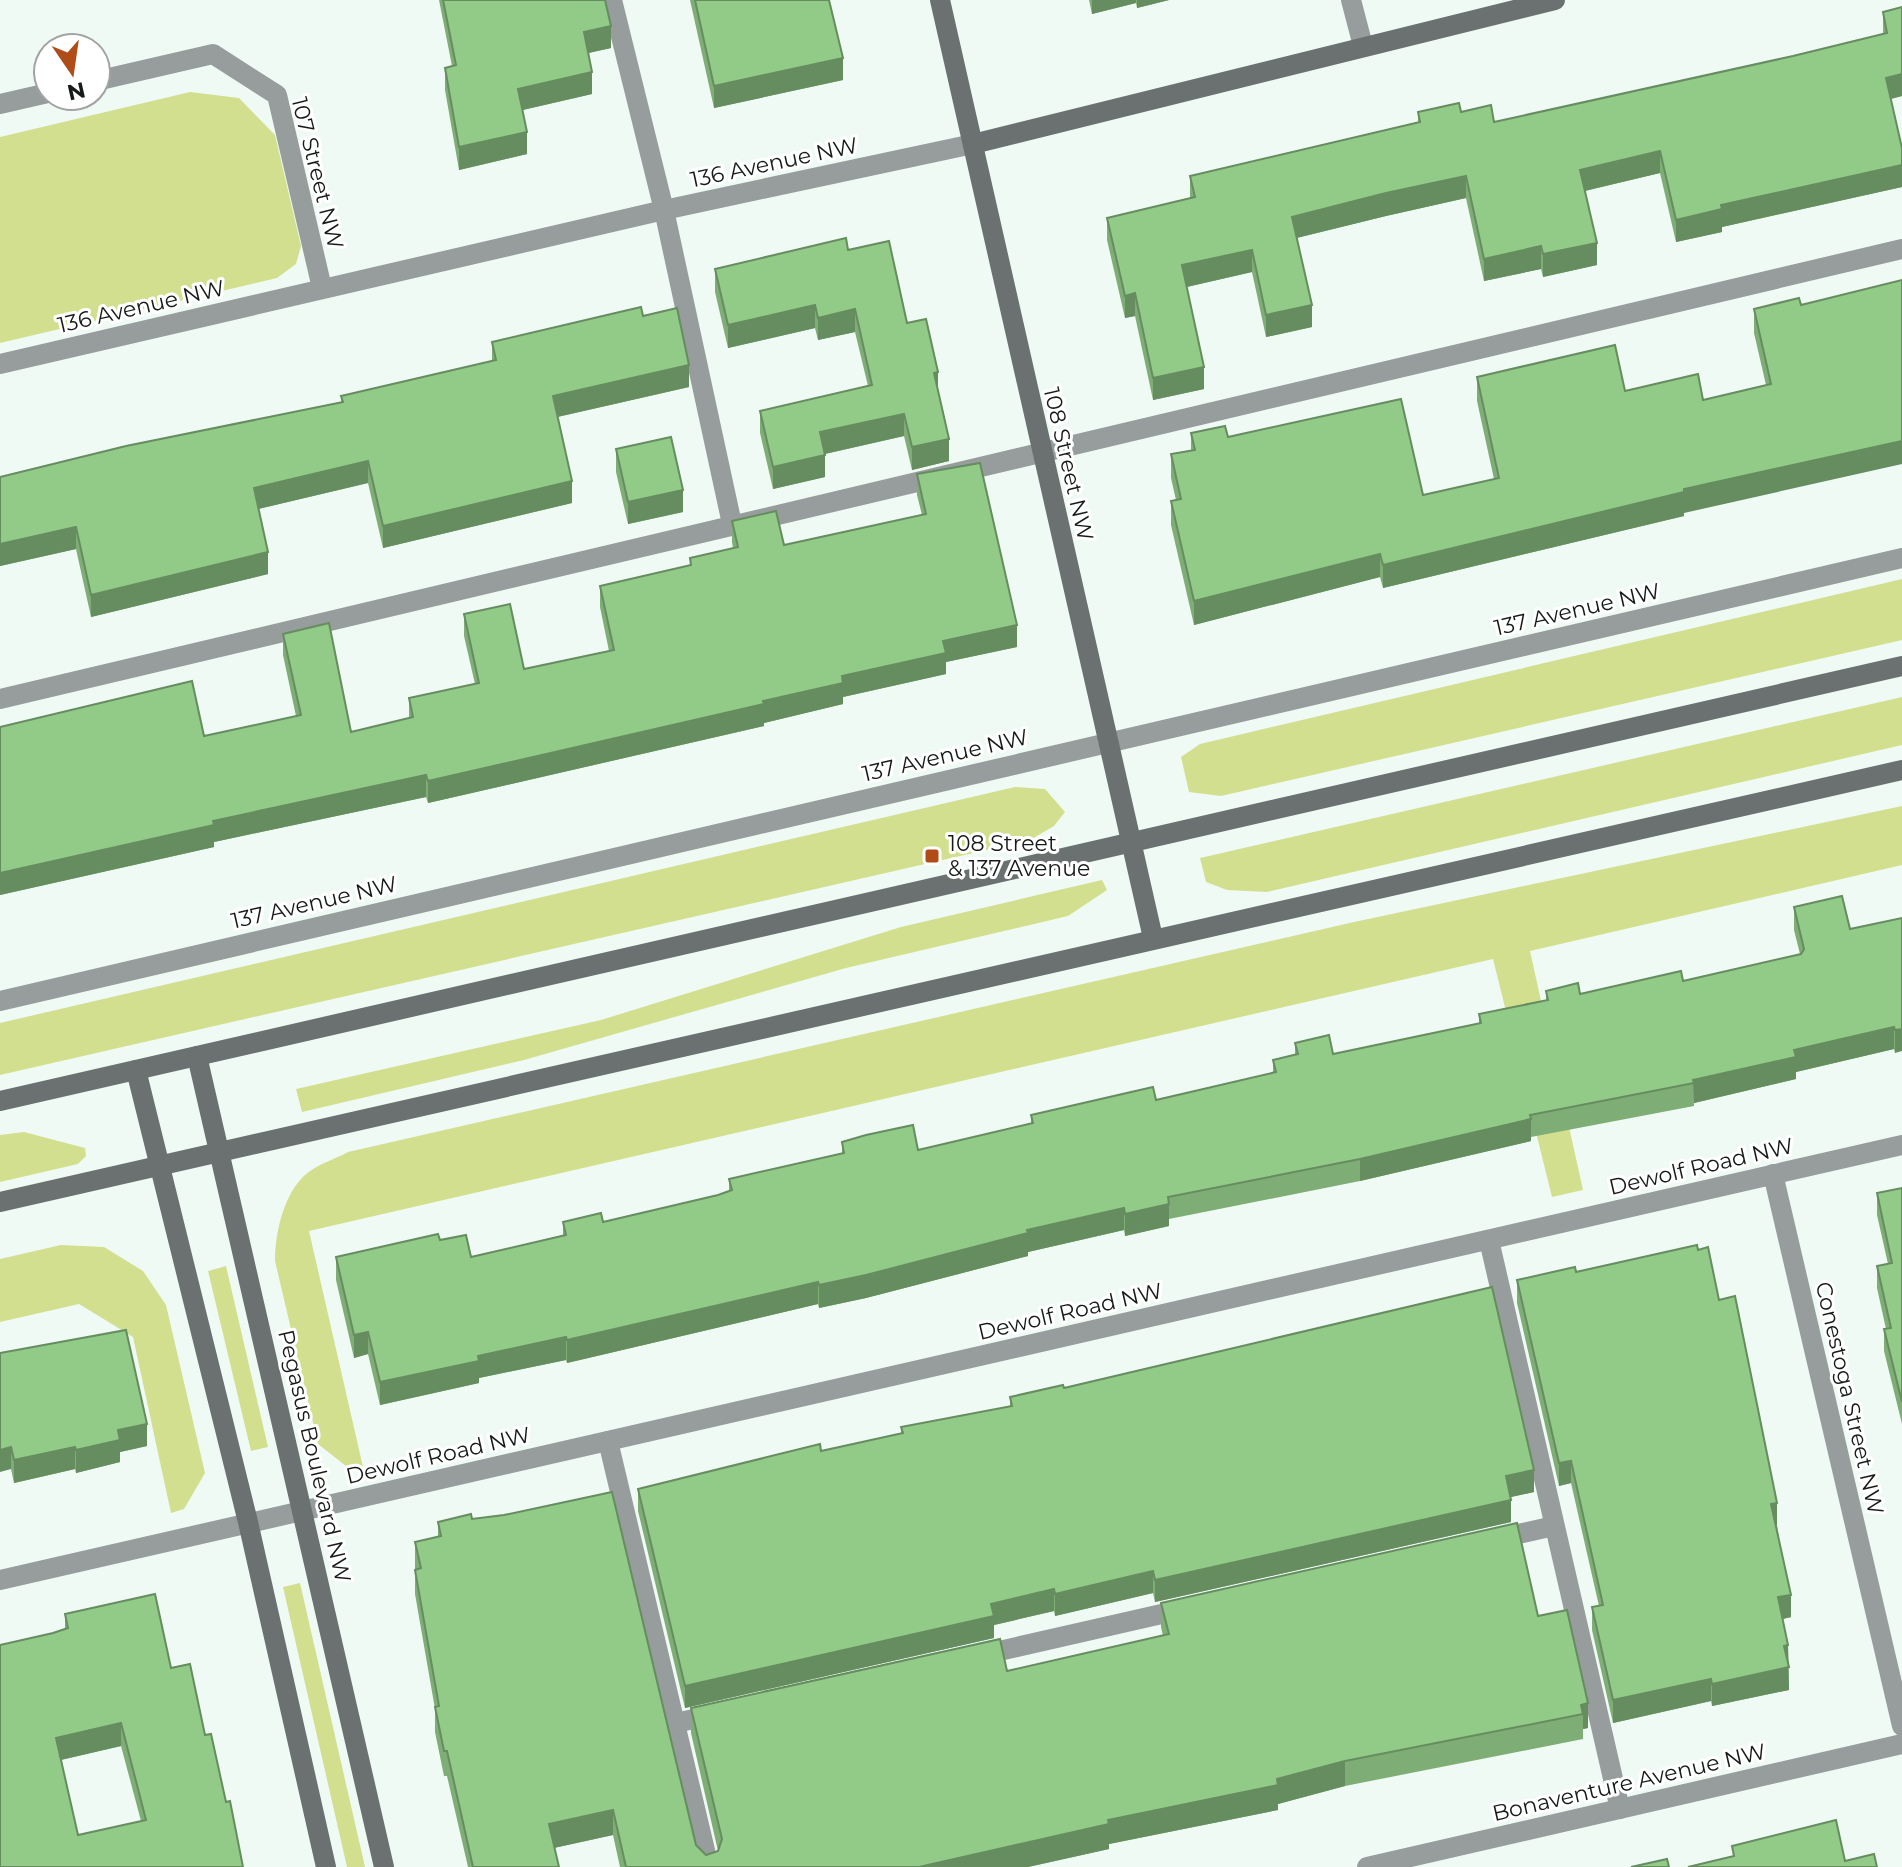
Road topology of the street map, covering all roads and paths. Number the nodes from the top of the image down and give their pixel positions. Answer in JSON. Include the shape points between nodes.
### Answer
{"nodes":[{"id":1,"x":612,"y":0,"type":"edge"},
{"id":2,"x":940,"y":0,"type":"edge"},
{"id":3,"x":1351,"y":0,"type":"edge"},
{"id":4,"x":1555,"y":0,"type":"edge"},
{"id":5,"x":1363,"y":46,"type":"junction"},
{"id":6,"x":112,"y":77,"type":"edge"},
{"id":7,"x":32,"y":97,"type":"edge"},
{"id":8,"x":0,"y":104,"type":"edge"},
{"id":9,"x":973,"y":144,"type":"junction"},
{"id":10,"x":664,"y":210,"type":"junction"},
{"id":11,"x":1902,"y":249,"type":"edge"},
{"id":12,"x":322,"y":288,"type":"junction"},
{"id":13,"x":0,"y":364,"type":"edge"},
{"id":14,"x":1043,"y":454,"type":"junction"},
{"id":15,"x":732,"y":524,"type":"junction"},
{"id":16,"x":1902,"y":558,"type":"edge"},
{"id":17,"x":1902,"y":666,"type":"edge"},
{"id":18,"x":0,"y":699,"type":"edge"},
{"id":19,"x":1107,"y":742,"type":"junction"},
{"id":20,"x":1902,"y":770,"type":"edge"},
{"id":21,"x":1131,"y":842,"type":"junction"},
{"id":22,"x":1153,"y":938,"type":"junction"},
{"id":23,"x":0,"y":1001,"type":"edge"},
{"id":24,"x":197,"y":1056,"type":"junction"},
{"id":25,"x":136,"y":1070,"type":"junction"},
{"id":26,"x":0,"y":1101,"type":"edge"},
{"id":27,"x":1902,"y":1145,"type":"edge"},
{"id":28,"x":220,"y":1151,"type":"junction"},
{"id":29,"x":158,"y":1166,"type":"junction"},
{"id":30,"x":1773,"y":1174,"type":"junction"},
{"id":31,"x":0,"y":1202,"type":"edge"},
{"id":32,"x":1489,"y":1240,"type":"junction"},
{"id":33,"x":608,"y":1441,"type":"junction"},
{"id":34,"x":302,"y":1510,"type":"junction"},
{"id":35,"x":248,"y":1522,"type":"junction"},
{"id":36,"x":1554,"y":1526,"type":"junction"},
{"id":37,"x":1477,"y":1543,"type":"edge"},
{"id":38,"x":0,"y":1580,"type":"edge"},
{"id":39,"x":1215,"y":1602,"type":"edge"},
{"id":40,"x":954,"y":1661,"type":"edge"},
{"id":41,"x":738,"y":1709,"type":"edge"},
{"id":42,"x":676,"y":1723,"type":"junction"},
{"id":43,"x":1902,"y":1726,"type":"edge"},
{"id":44,"x":1902,"y":1744,"type":"edge"},
{"id":45,"x":1620,"y":1809,"type":"junction"},
{"id":46,"x":326,"y":1867,"type":"edge"},
{"id":47,"x":384,"y":1867,"type":"edge"},
{"id":48,"x":709,"y":1867,"type":"edge"},
{"id":49,"x":1367,"y":1867,"type":"edge"}],
"edges":[{"from":1,"to":10,"type":"street"},
{"from":2,"to":9,"type":"main road","name":"108 Street NW"},
{"from":3,"to":5,"type":"street"},
{"from":4,"to":5,"type":"main road","name":"136 Avenue NW"},
{"from":5,"to":9,"type":"main road","name":"136 Avenue NW"},
{"from":6,"to":12,"type":"street","name":"107 Street NW","via":[[213,54],[277,95]]},
{"from":7,"to":8,"type":"street"},
{"from":9,"to":10,"type":"street","name":"136 Avenue NW"},
{"from":9,"to":14,"type":"main road","name":"108 Street NW"},
{"from":10,"to":12,"type":"street","name":"136 Avenue NW"},
{"from":10,"to":15,"type":"street"},
{"from":11,"to":14,"type":"street"},
{"from":12,"to":13,"type":"street","name":"136 Avenue NW"},
{"from":14,"to":15,"type":"street"},
{"from":14,"to":19,"type":"main road","name":"108 Street NW"},
{"from":15,"to":18,"type":"street"},
{"from":16,"to":19,"type":"street","name":"137 Avenue NW"},
{"from":17,"to":21,"type":"main road"},
{"from":19,"to":21,"type":"main road","name":"108 Street NW"},
{"from":19,"to":23,"type":"street","name":"137 Avenue NW"},
{"from":20,"to":22,"type":"main road"},
{"from":21,"to":22,"type":"main road","name":"108 Street NW"},
{"from":21,"to":24,"type":"main road"},
{"from":22,"to":28,"type":"main road"},
{"from":24,"to":25,"type":"main road"},
{"from":24,"to":28,"type":"main road","name":"Pegasus Boulevard NW"},
{"from":25,"to":26,"type":"main road"},
{"from":25,"to":29,"type":"main road"},
{"from":27,"to":30,"type":"street","name":"Dewolf Road NW"},
{"from":28,"to":29,"type":"main road"},
{"from":28,"to":34,"type":"main road","name":"Pegasus Boulevard NW"},
{"from":29,"to":31,"type":"main road"},
{"from":29,"to":35,"type":"main road"},
{"from":30,"to":32,"type":"street","name":"Dewolf Road NW"},
{"from":30,"to":43,"type":"street","name":"Conestoga Street NW"},
{"from":32,"to":33,"type":"street","name":"Dewolf Road NW"},
{"from":32,"to":36,"type":"street"},
{"from":33,"to":34,"type":"street","name":"Dewolf Road NW"},
{"from":33,"to":42,"type":"street"},
{"from":34,"to":35,"type":"street","name":"Dewolf Road NW"},
{"from":34,"to":47,"type":"main road","name":"Pegasus Boulevard NW"},
{"from":35,"to":38,"type":"street","name":"Dewolf Road NW"},
{"from":35,"to":46,"type":"main road"},
{"from":36,"to":37,"type":"street"},
{"from":36,"to":45,"type":"street"},
{"from":39,"to":40,"type":"street"},
{"from":41,"to":42,"type":"street"},
{"from":42,"to":48,"type":"street"},
{"from":44,"to":45,"type":"street","name":"Bonaventure Avenue NW"},
{"from":45,"to":49,"type":"street","name":"Bonaventure Avenue NW"}]}
